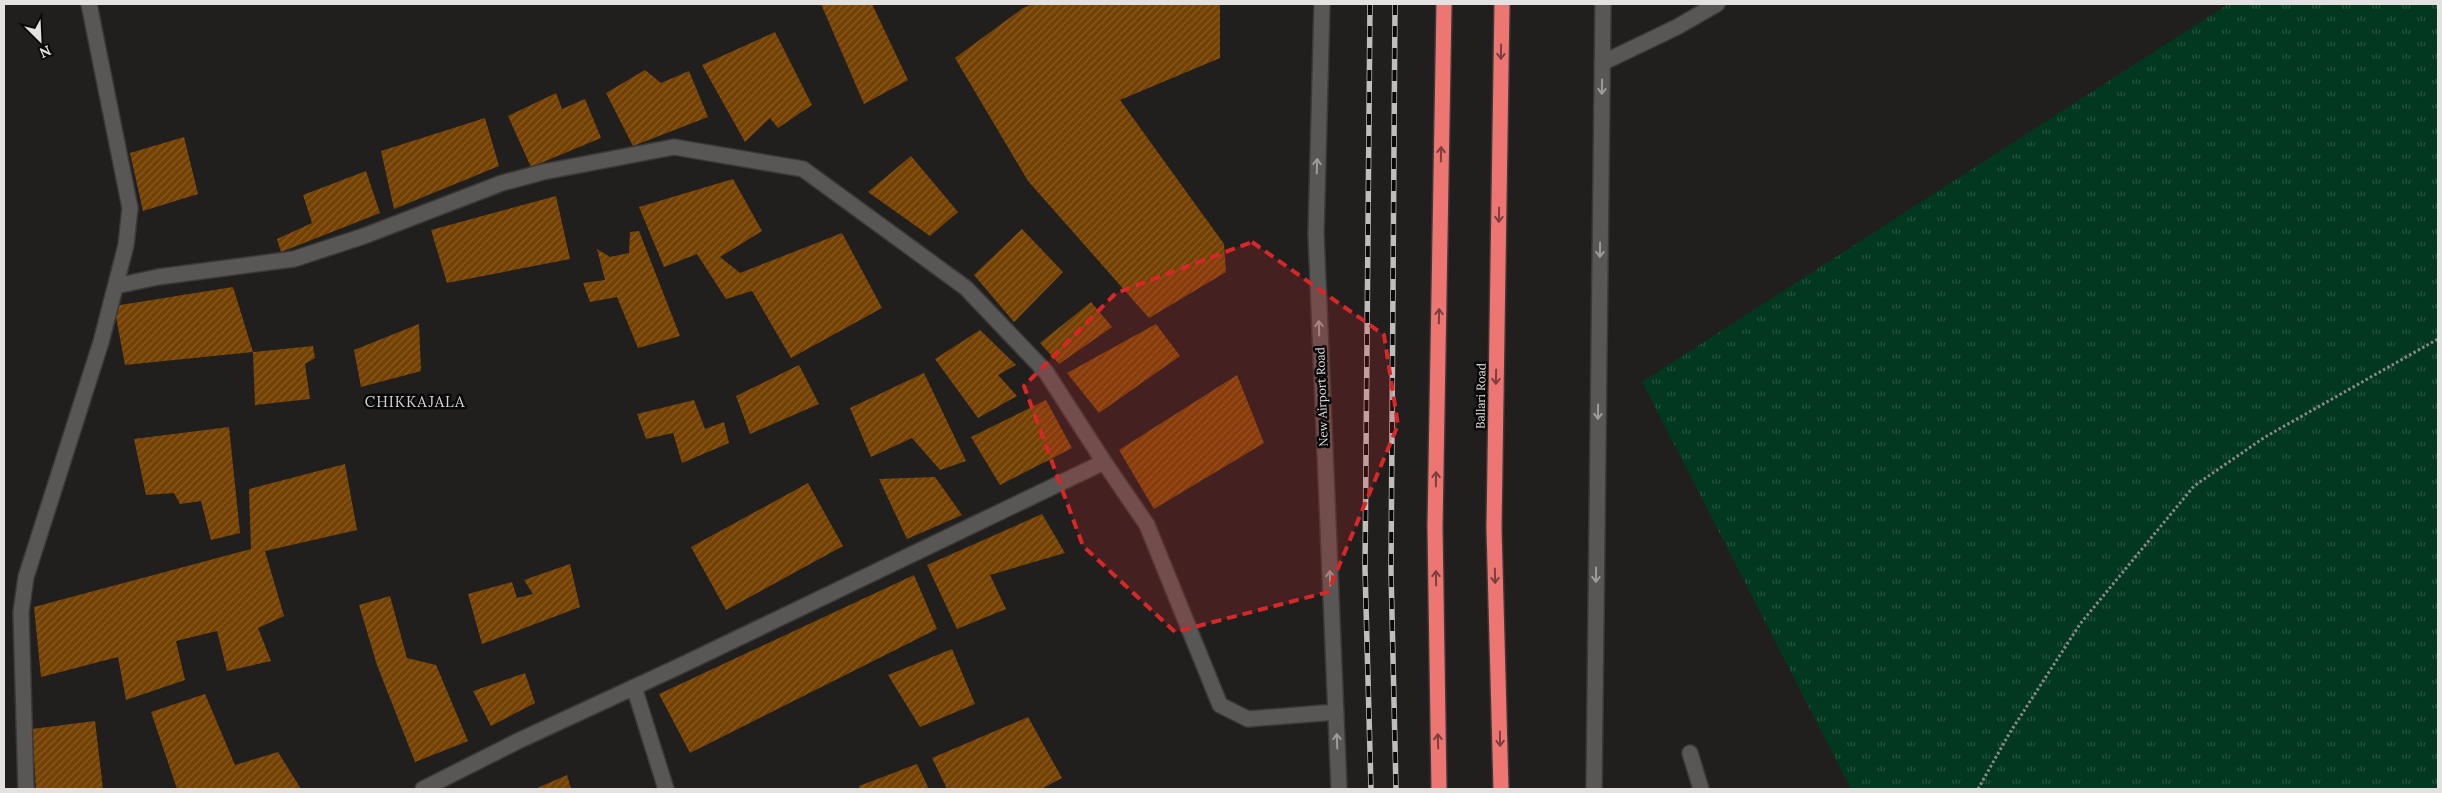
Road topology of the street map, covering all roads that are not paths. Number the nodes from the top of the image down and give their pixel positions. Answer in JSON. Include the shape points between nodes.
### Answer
{"nodes":[{"id":1,"x":89,"y":4,"type":"edge"},
{"id":2,"x":1322,"y":4,"type":"edge"},
{"id":3,"x":1444,"y":4,"type":"edge"},
{"id":4,"x":1502,"y":4,"type":"edge"},
{"id":5,"x":1603,"y":4,"type":"edge"},
{"id":6,"x":1718,"y":4,"type":"edge"},
{"id":7,"x":1602,"y":63,"type":"junction"},
{"id":8,"x":116,"y":286,"type":"junction"},
{"id":9,"x":1104,"y":462,"type":"junction"},
{"id":10,"x":634,"y":687,"type":"junction"},
{"id":11,"x":1336,"y":712,"type":"junction"},
{"id":12,"x":1690,"y":753,"type":"dead end"},
{"id":13,"x":26,"y":789,"type":"edge"},
{"id":14,"x":422,"y":789,"type":"edge"},
{"id":15,"x":666,"y":789,"type":"edge"},
{"id":16,"x":1339,"y":789,"type":"edge"},
{"id":17,"x":1439,"y":789,"type":"edge"},
{"id":18,"x":1501,"y":789,"type":"edge"},
{"id":19,"x":1594,"y":789,"type":"edge"},
{"id":20,"x":1701,"y":789,"type":"edge"}],
"edges":[{"from":1,"to":8,"type":"street","via":[[130,208]]},
{"from":11,"to":2,"type":"street","name":"New Airport Road","one_way":true,"via":[[1316,234]]},
{"from":17,"to":3,"type":"highway","one_way":true,"via":[[1435,527]]},
{"from":4,"to":18,"type":"highway","name":"Ballari Road","one_way":true,"via":[[1494,528]]},
{"from":5,"to":7,"type":"street"},
{"from":6,"to":7,"type":"street"},
{"from":7,"to":19,"type":"street","one_way":true},
{"from":8,"to":9,"type":"street","via":[[158,277],[294,259],[502,183],[674,147],[803,169],[966,288],[1046,372]]},
{"from":8,"to":13,"type":"street","via":[[26,577],[21,612]]},
{"from":9,"to":10,"type":"street"},
{"from":9,"to":11,"type":"street","via":[[1147,525],[1220,705],[1248,719]]},
{"from":10,"to":14,"type":"street"},
{"from":10,"to":15,"type":"street"},
{"from":16,"to":11,"type":"street","name":"New Airport Road","one_way":true},
{"from":12,"to":20,"type":"street"}]}
